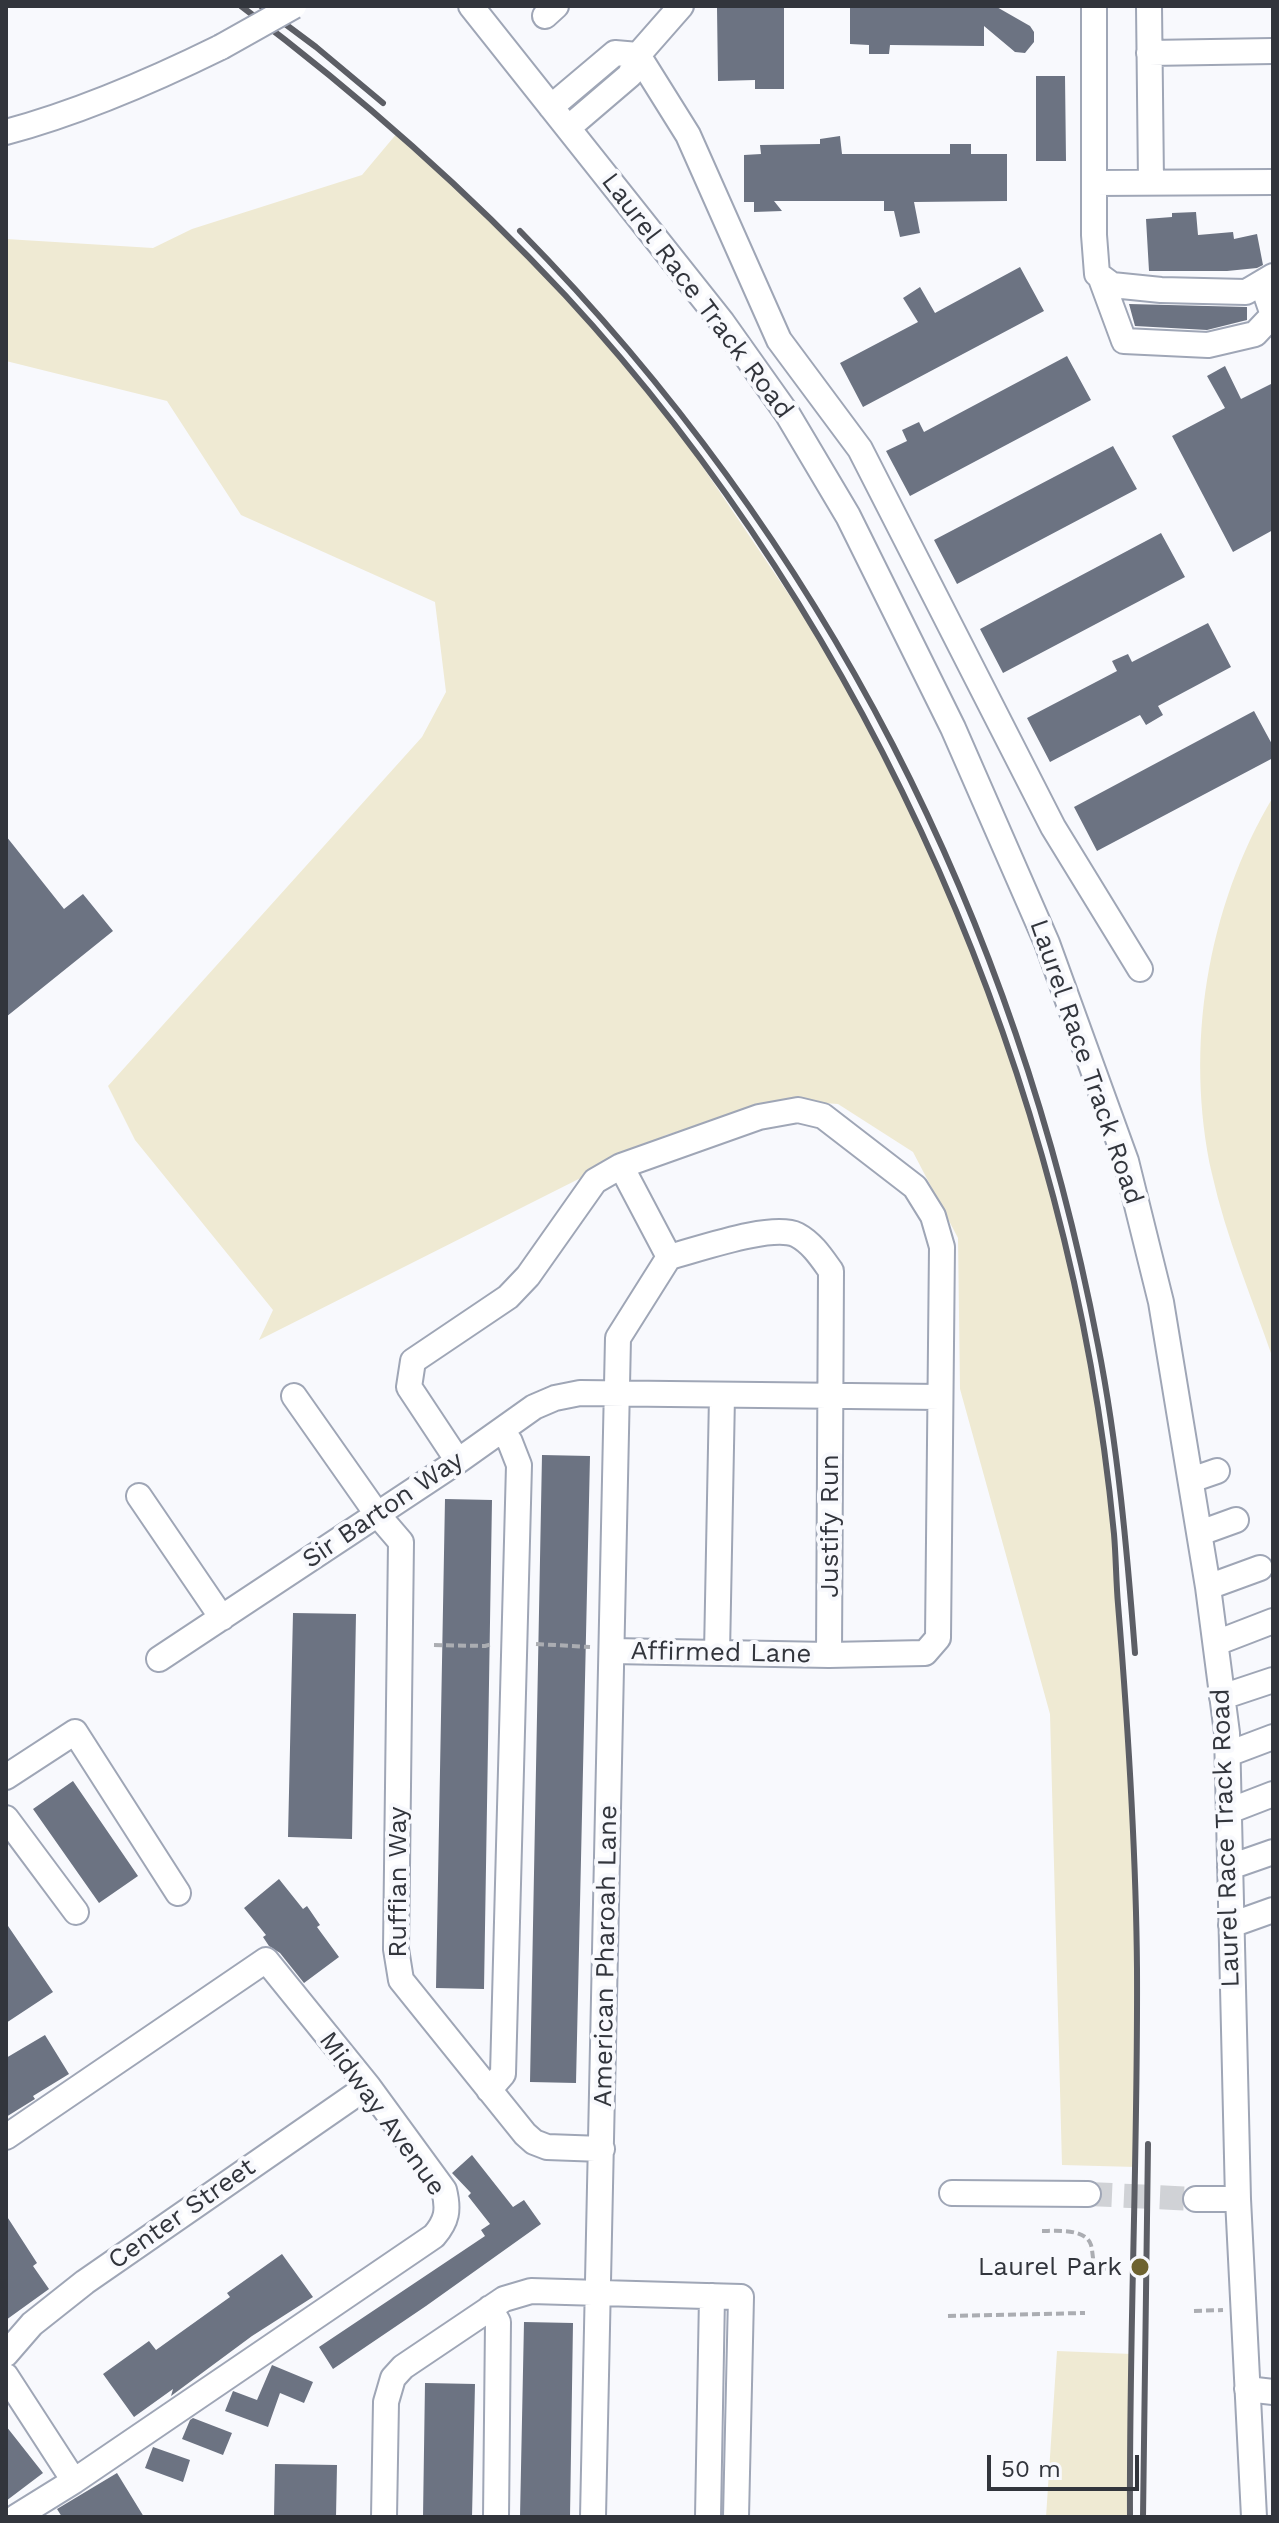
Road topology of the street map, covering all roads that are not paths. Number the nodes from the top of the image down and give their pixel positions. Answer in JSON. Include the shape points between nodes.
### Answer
{"nodes":[{"id":1,"x":294,"y":6,"type":"edge"},
{"id":2,"x":471,"y":6,"type":"edge"},
{"id":3,"x":681,"y":6,"type":"edge"},
{"id":4,"x":1094,"y":6,"type":"edge"},
{"id":5,"x":1149,"y":6,"type":"edge"},
{"id":6,"x":1273,"y":51,"type":"edge"},
{"id":7,"x":1149,"y":53,"type":"junction"},
{"id":8,"x":638,"y":55,"type":"junction"},
{"id":9,"x":551,"y":107,"type":"junction"},
{"id":10,"x":568,"y":128,"type":"junction"},
{"id":11,"x":6,"y":132,"type":"edge"},
{"id":12,"x":1151,"y":182,"type":"junction"},
{"id":13,"x":1273,"y":182,"type":"edge"},
{"id":14,"x":1094,"y":183,"type":"junction"},
{"id":15,"x":1100,"y":276,"type":"junction"},
{"id":16,"x":1268,"y":279,"type":"edge"},
{"id":17,"x":1140,"y":969,"type":"dead end"},
{"id":18,"x":621,"y":1166,"type":"junction"},
{"id":19,"x":669,"y":1257,"type":"junction"},
{"id":20,"x":617,"y":1395,"type":"junction"},
{"id":21,"x":294,"y":1396,"type":"dead end"},
{"id":22,"x":722,"y":1396,"type":"junction"},
{"id":23,"x":830,"y":1397,"type":"junction"},
{"id":24,"x":940,"y":1397,"type":"junction"},
{"id":25,"x":502,"y":1430,"type":"junction"},
{"id":26,"x":458,"y":1461,"type":"junction"},
{"id":27,"x":1217,"y":1471,"type":"dead end"},
{"id":28,"x":1191,"y":1480,"type":"junction"},
{"id":29,"x":139,"y":1496,"type":"dead end"},
{"id":30,"x":377,"y":1514,"type":"junction"},
{"id":31,"x":1236,"y":1520,"type":"dead end"},
{"id":32,"x":1200,"y":1533,"type":"junction"},
{"id":33,"x":1260,"y":1568,"type":"dead end"},
{"id":34,"x":1208,"y":1587,"type":"junction"},
{"id":35,"x":222,"y":1618,"type":"junction"},
{"id":36,"x":1273,"y":1621,"type":"edge"},
{"id":37,"x":1216,"y":1643,"type":"junction"},
{"id":38,"x":605,"y":1649,"type":"junction"},
{"id":39,"x":717,"y":1653,"type":"junction"},
{"id":40,"x":829,"y":1655,"type":"junction"},
{"id":41,"x":159,"y":1659,"type":"dead end"},
{"id":42,"x":1273,"y":1680,"type":"edge"},
{"id":43,"x":1222,"y":1697,"type":"junction"},
{"id":44,"x":1273,"y":1737,"type":"edge"},
{"id":45,"x":1228,"y":1754,"type":"junction"},
{"id":46,"x":6,"y":1777,"type":"edge"},
{"id":47,"x":1273,"y":1794,"type":"edge"},
{"id":48,"x":1229,"y":1811,"type":"junction"},
{"id":49,"x":6,"y":1818,"type":"edge"},
{"id":50,"x":1273,"y":1852,"type":"edge"},
{"id":51,"x":1230,"y":1867,"type":"junction"},
{"id":52,"x":178,"y":1893,"type":"dead end"},
{"id":53,"x":1273,"y":1910,"type":"edge"},
{"id":54,"x":76,"y":1912,"type":"dead end"},
{"id":55,"x":1231,"y":1925,"type":"junction"},
{"id":56,"x":368,"y":2086,"type":"junction"},
{"id":57,"x":489,"y":2090,"type":"junction"},
{"id":58,"x":6,"y":2137,"type":"edge"},
{"id":59,"x":602,"y":2149,"type":"junction"},
{"id":60,"x":952,"y":2193,"type":"dead end"},
{"id":61,"x":1088,"y":2194,"type":"tunnel mouth"},
{"id":62,"x":1196,"y":2199,"type":"tunnel mouth"},
{"id":63,"x":1238,"y":2199,"type":"junction"},
{"id":64,"x":597,"y":2292,"type":"junction"},
{"id":65,"x":712,"y":2296,"type":"junction"},
{"id":66,"x":490,"y":2308,"type":"junction"},
{"id":67,"x":6,"y":2354,"type":"edge"},
{"id":68,"x":6,"y":2376,"type":"edge"},
{"id":69,"x":1247,"y":2389,"type":"junction"},
{"id":70,"x":1273,"y":2392,"type":"edge"},
{"id":71,"x":74,"y":2481,"type":"junction"},
{"id":72,"x":16,"y":2517,"type":"edge"},
{"id":73,"x":384,"y":2517,"type":"edge"},
{"id":74,"x":496,"y":2517,"type":"edge"},
{"id":75,"x":593,"y":2517,"type":"edge"},
{"id":76,"x":708,"y":2517,"type":"edge"},
{"id":77,"x":736,"y":2517,"type":"edge"},
{"id":78,"x":1254,"y":2517,"type":"edge"}],
"edges":[{"from":1,"to":11,"type":"street","bridge":true,"via":[[176,69],[95,104]]},
{"from":2,"to":9,"type":"street","name":"Laurel Race Track Road"},
{"from":3,"to":8,"type":"street"},
{"from":4,"to":14,"type":"street"},
{"from":5,"to":7,"type":"street"},
{"from":6,"to":7,"type":"street"},
{"from":7,"to":12,"type":"street"},
{"from":8,"to":9,"type":"street","via":[[615,53]]},
{"from":8,"to":10,"type":"street","via":[[630,75]]},
{"from":8,"to":17,"type":"street","via":[[688,135],[779,340],[860,449],[1053,827]]},
{"from":9,"to":10,"type":"street","name":"Laurel Race Track Road"},
{"from":10,"to":28,"type":"street","name":"Laurel Race Track Road","via":[[722,322],[788,415],[848,516],[953,728],[1047,943],[1126,1161],[1161,1302]]},
{"from":12,"to":13,"type":"street"},
{"from":12,"to":14,"type":"street"},
{"from":14,"to":15,"type":"street"},
{"from":15,"to":16,"type":"street","via":[[1112,285],[1246,292]]},
{"from":15,"to":16,"type":"street","via":[[1124,341],[1141,344],[1208,345],[1255,334],[1273,315]]},
{"from":18,"to":19,"type":"street"},
{"from":18,"to":24,"type":"street","name":"Affirmed Lane","via":[[759,1117],[798,1110],[823,1116],[915,1187],[933,1216],[942,1247]]},
{"from":18,"to":26,"type":"street","name":"Affirmed Lane","via":[[595,1181],[508,1297],[413,1361],[409,1387]]},
{"from":19,"to":20,"type":"street","name":"American Pharoah Lane","via":[[618,1338]]},
{"from":19,"to":23,"type":"street","name":"Justify Run","via":[[766,1232],[794,1234],[814,1247],[831,1271]]},
{"from":20,"to":22,"type":"street","name":"Sir Barton Way"},
{"from":20,"to":25,"type":"street","name":"Sir Barton Way","via":[[555,1398]]},
{"from":20,"to":38,"type":"street","name":"American Pharoah Lane"},
{"from":21,"to":30,"type":"street","name":"Ruffian Way"},
{"from":22,"to":23,"type":"street","name":"Sir Barton Way"},
{"from":22,"to":39,"type":"street"},
{"from":23,"to":24,"type":"street","name":"Sir Barton Way"},
{"from":23,"to":40,"type":"street","name":"Justify Run"},
{"from":24,"to":40,"type":"street","name":"Affirmed Lane","via":[[938,1638],[925,1653]]},
{"from":25,"to":26,"type":"street","name":"Sir Barton Way"},
{"from":25,"to":57,"type":"street","via":[[519,1465],[503,2074]]},
{"from":26,"to":30,"type":"street","name":"Sir Barton Way"},
{"from":27,"to":28,"type":"street"},
{"from":28,"to":32,"type":"street","name":"Laurel Race Track Road"},
{"from":29,"to":35,"type":"street"},
{"from":30,"to":35,"type":"street","name":"Sir Barton Way"},
{"from":30,"to":57,"type":"street","name":"Ruffian Way","via":[[401,1542],[397,1961],[401,1980]]},
{"from":31,"to":32,"type":"street"},
{"from":32,"to":34,"type":"street","name":"Laurel Race Track Road"},
{"from":33,"to":34,"type":"street"},
{"from":34,"to":37,"type":"street","name":"Laurel Race Track Road"},
{"from":35,"to":41,"type":"street","name":"Sir Barton Way"},
{"from":36,"to":37,"type":"street"},
{"from":37,"to":43,"type":"street","name":"Laurel Race Track Road"},
{"from":38,"to":39,"type":"street","name":"Affirmed Lane"},
{"from":38,"to":59,"type":"street","name":"American Pharoah Lane"},
{"from":39,"to":40,"type":"street","name":"Affirmed Lane"},
{"from":42,"to":43,"type":"street"},
{"from":43,"to":45,"type":"street","name":"Laurel Race Track Road"},
{"from":44,"to":45,"type":"street"},
{"from":45,"to":48,"type":"street","name":"Laurel Race Track Road"},
{"from":46,"to":52,"type":"street","via":[[75,1732]]},
{"from":47,"to":48,"type":"street"},
{"from":48,"to":51,"type":"street","name":"Laurel Race Track Road"},
{"from":49,"to":54,"type":"street"},
{"from":50,"to":51,"type":"street"},
{"from":51,"to":55,"type":"street","name":"Laurel Race Track Road"},
{"from":53,"to":55,"type":"street"},
{"from":55,"to":63,"type":"street","name":"Laurel Race Track Road"},
{"from":56,"to":58,"type":"street","name":"Midway Avenue","via":[[266,1960]]},
{"from":56,"to":67,"type":"street","name":"Center Street","via":[[85,2282],[32,2324]]},
{"from":56,"to":71,"type":"street","name":"Midway Avenue","via":[[444,2190],[447,2216],[442,2226]]},
{"from":57,"to":59,"type":"street","name":"Ruffian Way","via":[[534,2142],[560,2149]]},
{"from":59,"to":64,"type":"street","name":"American Pharoah Lane"},
{"from":60,"to":61,"type":"street"},
{"from":62,"to":63,"type":"street"},
{"from":63,"to":69,"type":"street","name":"Laurel Race Track Road"},
{"from":64,"to":65,"type":"street"},
{"from":64,"to":66,"type":"street","via":[[531,2291]]},
{"from":64,"to":75,"type":"street","name":"American Pharoah Lane"},
{"from":65,"to":76,"type":"street"},
{"from":65,"to":77,"type":"street","via":[[741,2297]]},
{"from":66,"to":73,"type":"street","via":[[393,2378],[386,2402]]},
{"from":66,"to":74,"type":"street","via":[[498,2322]]},
{"from":68,"to":71,"type":"street"},
{"from":69,"to":70,"type":"street"},
{"from":69,"to":78,"type":"street","name":"Laurel Race Track Road"},
{"from":71,"to":72,"type":"street","name":"Midway Avenue"}]}
